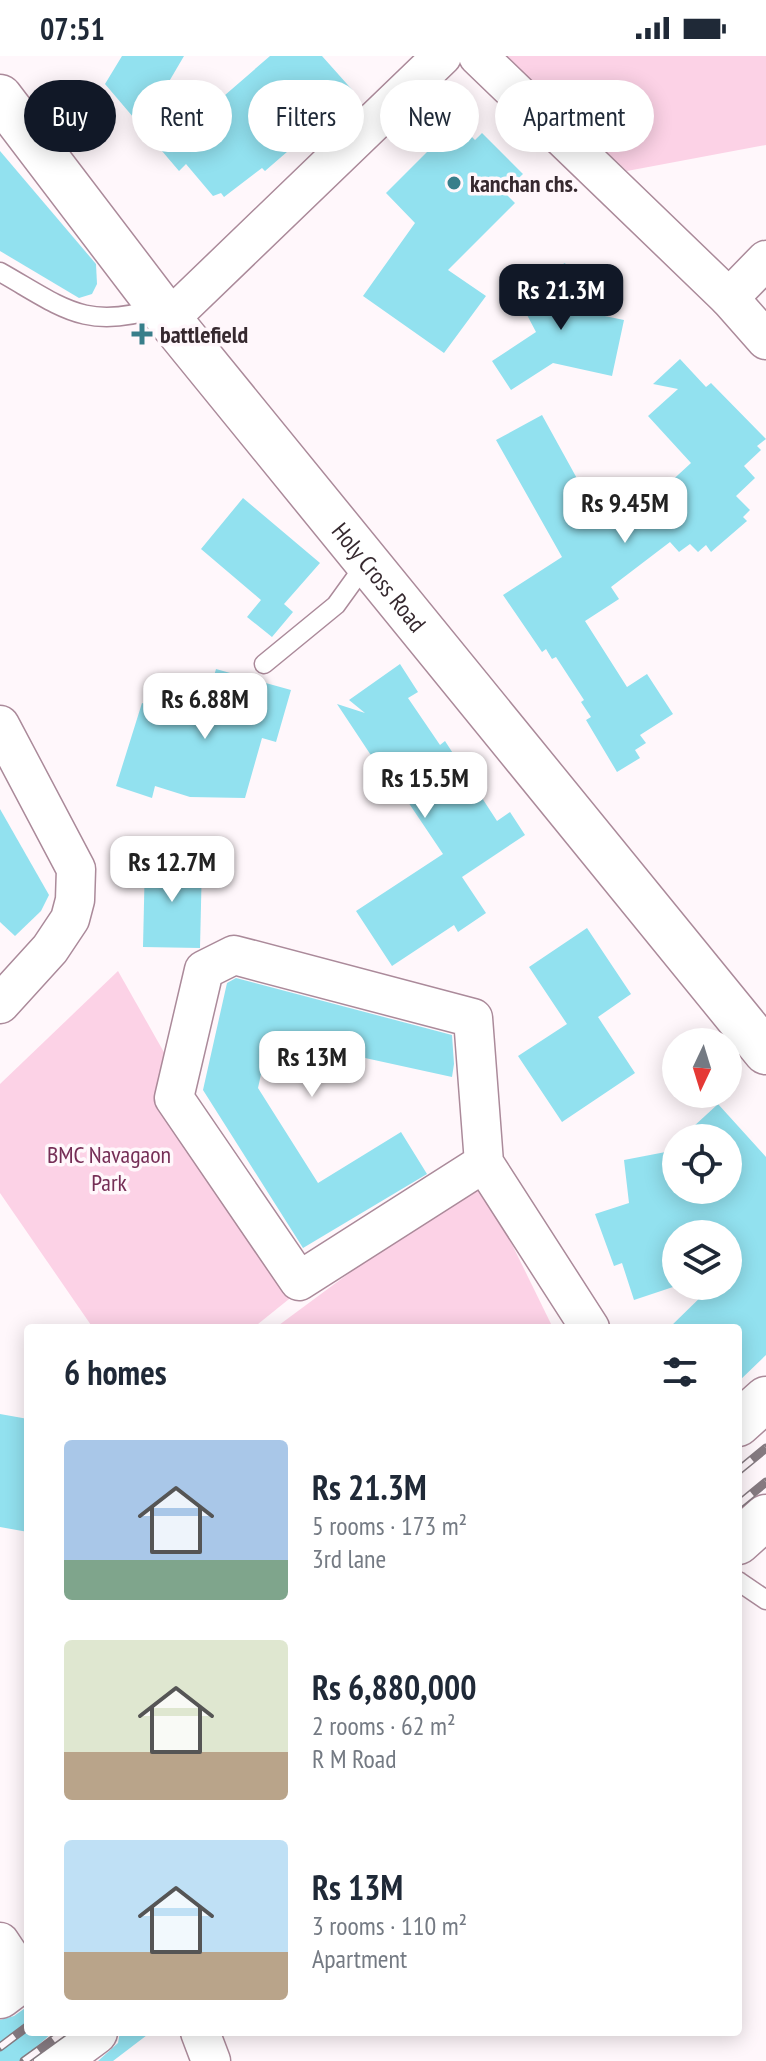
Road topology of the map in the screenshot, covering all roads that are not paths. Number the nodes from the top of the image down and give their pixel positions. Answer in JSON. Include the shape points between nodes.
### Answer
{"nodes":[{"id":1,"x":442,"y":56,"type":"edge"},
{"id":2,"x":478,"y":56,"type":"edge"},
{"id":3,"x":0,"y":97,"type":"edge"},
{"id":4,"x":766,"y":260,"type":"edge"},
{"id":5,"x":0,"y":272,"type":"edge"},
{"id":6,"x":729,"y":298,"type":"junction"},
{"id":7,"x":165,"y":313,"type":"junction"},
{"id":8,"x":766,"y":340,"type":"edge"},
{"id":9,"x":367,"y":562,"type":"junction"},
{"id":10,"x":264,"y":664,"type":"dead end"},
{"id":11,"x":0,"y":725,"type":"edge"},
{"id":12,"x":0,"y":1004,"type":"edge"},
{"id":13,"x":766,"y":1052,"type":"edge"},
{"id":14,"x":484,"y":1163,"type":"junction"},
{"id":15,"x":587,"y":1324,"type":"edge"},
{"id":16,"x":766,"y":1399,"type":"edge"},
{"id":17,"x":742,"y":1420,"type":"edge"},
{"id":18,"x":766,"y":1517,"type":"edge"},
{"id":19,"x":742,"y":1538,"type":"edge"},
{"id":20,"x":742,"y":1584,"type":"edge"},
{"id":21,"x":766,"y":1600,"type":"edge"},
{"id":22,"x":0,"y":1942,"type":"edge"},
{"id":23,"x":17,"y":1983,"type":"edge"},
{"id":24,"x":90,"y":2036,"type":"edge"},
{"id":25,"x":202,"y":2036,"type":"edge"},
{"id":26,"x":56,"y":2061,"type":"edge"},
{"id":27,"x":211,"y":2061,"type":"edge"}],
"edges":[{"from":1,"to":7,"type":"street"},
{"from":2,"to":6,"type":"street"},
{"from":3,"to":7,"type":"street","name":"Holy Cross Road"},
{"from":4,"to":6,"type":"street"},
{"from":5,"to":7,"type":"lane","via":[[75,314],[116,318]]},
{"from":6,"to":8,"type":"street"},
{"from":7,"to":9,"type":"street","name":"Holy Cross Road"},
{"from":9,"to":10,"type":"lane","via":[[336,605]]},
{"from":9,"to":13,"type":"street","name":"Holy Cross Road"},
{"from":11,"to":12,"type":"street","via":[[76,869],[70,919]]},
{"from":14,"to":14,"type":"street","via":[[473,1018],[234,955],[204,970],[174,1098],[299,1281]]},
{"from":14,"to":15,"type":"street"},
{"from":16,"to":17,"type":"street"},
{"from":18,"to":19,"type":"street"},
{"from":20,"to":21,"type":"lane"},
{"from":22,"to":23,"type":"street"},
{"from":24,"to":26,"type":"street"},
{"from":25,"to":27,"type":"street"}]}
